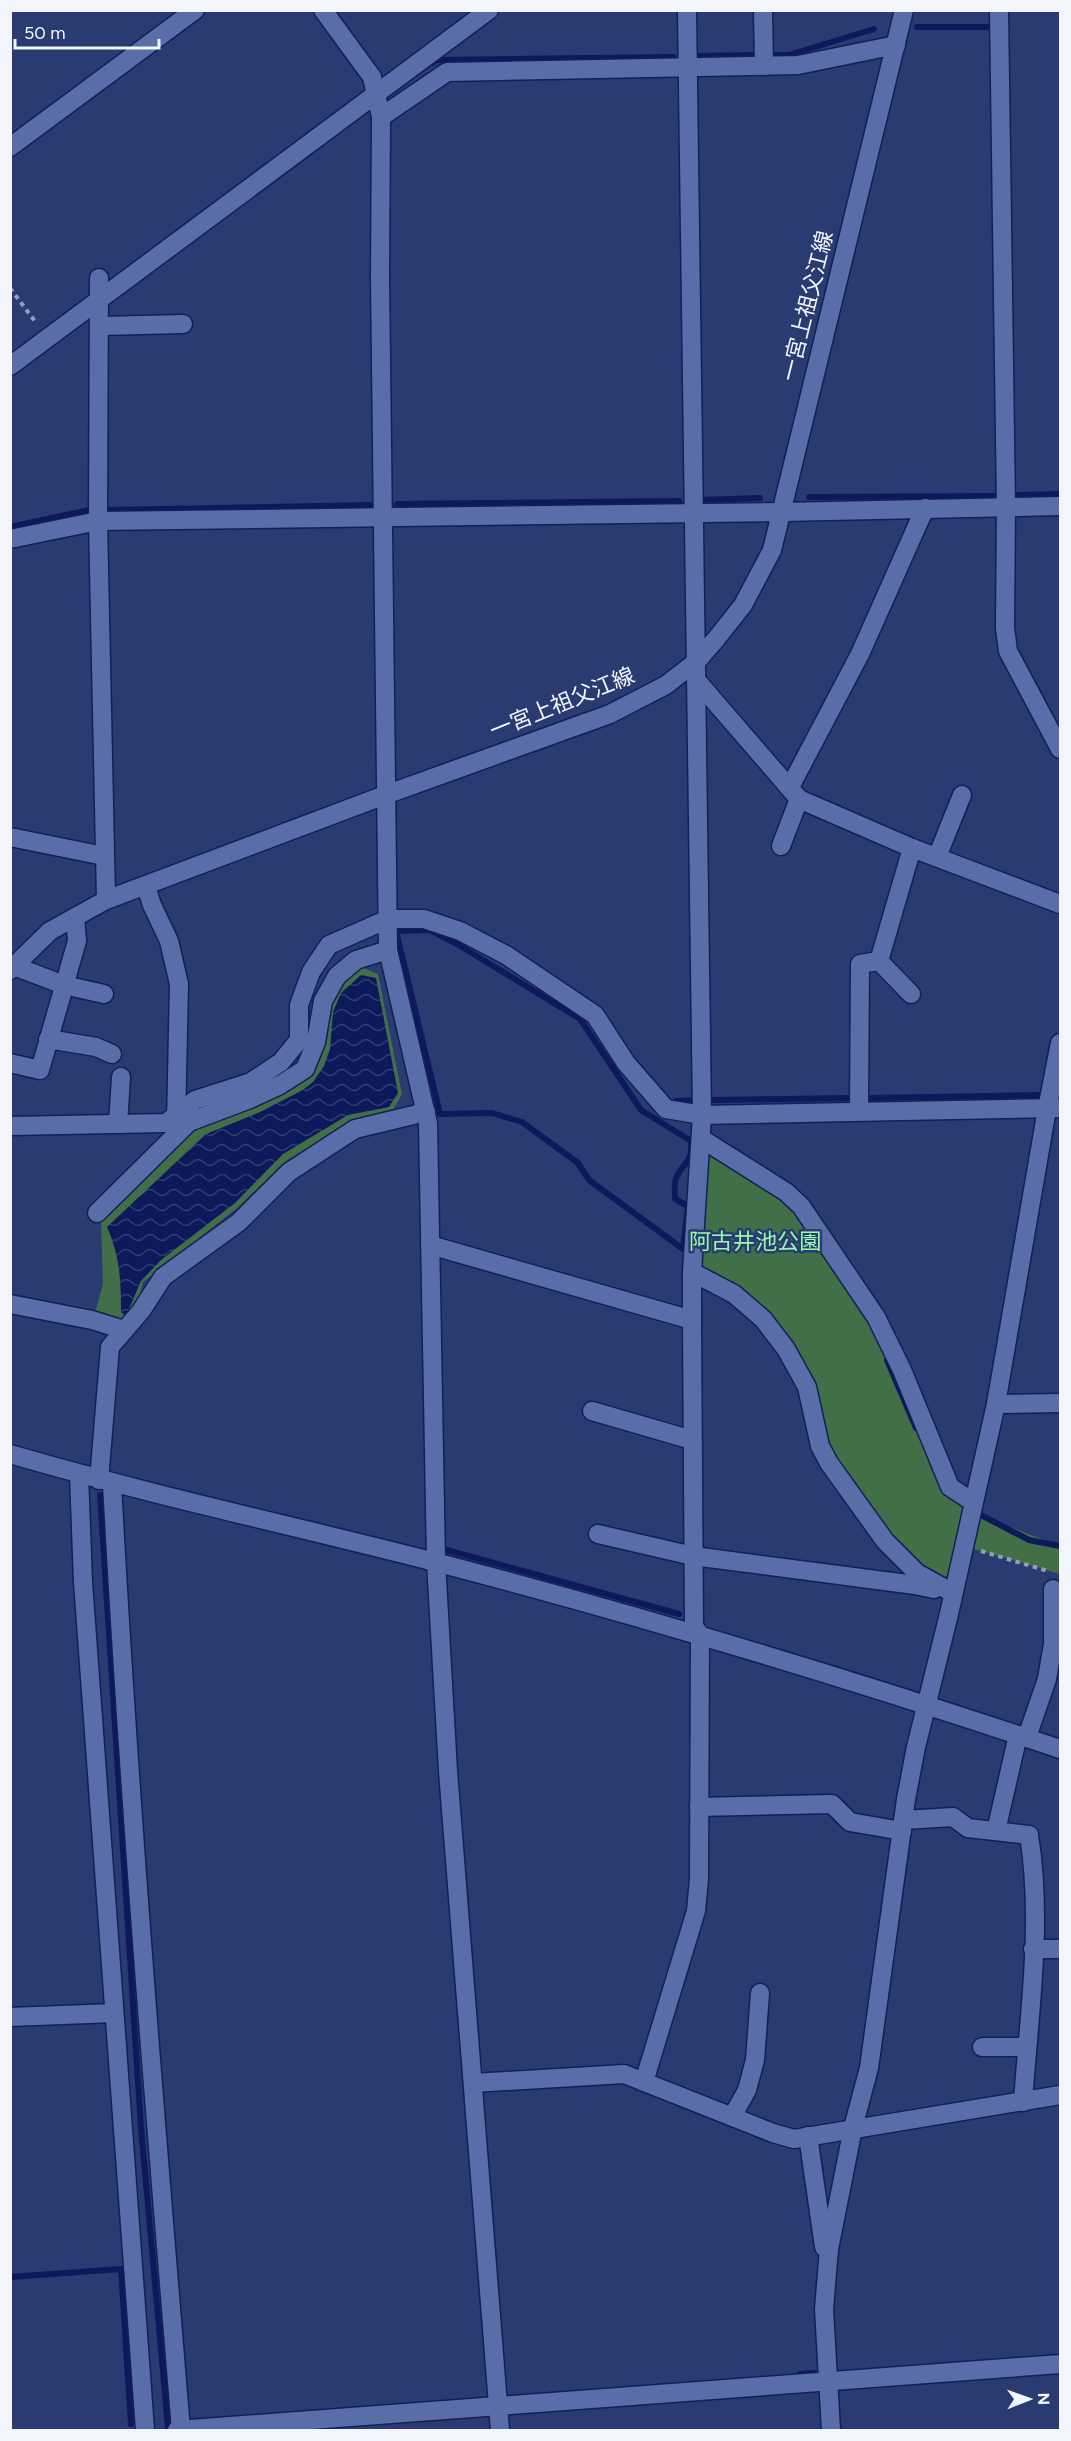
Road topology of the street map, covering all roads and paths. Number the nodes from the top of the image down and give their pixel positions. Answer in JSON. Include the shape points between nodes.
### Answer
{"nodes":[{"id":1,"x":195,"y":10,"type":"edge"},
{"id":2,"x":323,"y":10,"type":"edge"},
{"id":3,"x":489,"y":10,"type":"edge"},
{"id":4,"x":687,"y":10,"type":"edge"},
{"id":5,"x":763,"y":10,"type":"edge"},
{"id":6,"x":904,"y":10,"type":"edge"},
{"id":7,"x":999,"y":10,"type":"edge"},
{"id":8,"x":896,"y":45,"type":"junction"},
{"id":9,"x":764,"y":66,"type":"junction"},
{"id":10,"x":688,"y":68,"type":"junction"},
{"id":11,"x":376,"y":95,"type":"junction"},
{"id":12,"x":381,"y":117,"type":"junction"},
{"id":13,"x":10,"y":147,"type":"edge"},
{"id":14,"x":99,"y":278,"type":"dead end"},
{"id":15,"x":10,"y":288,"type":"edge"},
{"id":16,"x":99,"y":300,"type":"junction"},
{"id":17,"x":183,"y":324,"type":"dead end"},
{"id":18,"x":38,"y":325,"type":"dead end"},
{"id":19,"x":100,"y":326,"type":"junction"},
{"id":20,"x":10,"y":366,"type":"edge"},
{"id":21,"x":1060,"y":506,"type":"edge"},
{"id":22,"x":1006,"y":507,"type":"junction"},
{"id":23,"x":925,"y":508,"type":"junction"},
{"id":24,"x":694,"y":512,"type":"junction"},
{"id":25,"x":781,"y":512,"type":"junction"},
{"id":26,"x":383,"y":516,"type":"junction"},
{"id":27,"x":98,"y":521,"type":"junction"},
{"id":28,"x":10,"y":539,"type":"edge"},
{"id":29,"x":697,"y":661,"type":"junction"},
{"id":30,"x":698,"y":681,"type":"junction"},
{"id":31,"x":1060,"y":749,"type":"edge"},
{"id":32,"x":795,"y":793,"type":"junction"},
{"id":33,"x":385,"y":795,"type":"junction"},
{"id":34,"x":962,"y":795,"type":"dead end"},
{"id":35,"x":10,"y":837,"type":"edge"},
{"id":36,"x":781,"y":846,"type":"dead end"},
{"id":37,"x":912,"y":848,"type":"junction"},
{"id":38,"x":104,"y":856,"type":"junction"},
{"id":39,"x":937,"y":857,"type":"junction"},
{"id":40,"x":146,"y":886,"type":"junction"},
{"id":41,"x":106,"y":900,"type":"junction"},
{"id":42,"x":1060,"y":904,"type":"edge"},
{"id":43,"x":75,"y":917,"type":"junction"},
{"id":44,"x":388,"y":920,"type":"junction"},
{"id":45,"x":387,"y":950,"type":"junction"},
{"id":46,"x":879,"y":961,"type":"junction"},
{"id":47,"x":12,"y":968,"type":"edge"},
{"id":48,"x":64,"y":985,"type":"junction"},
{"id":49,"x":104,"y":994,"type":"dead end"},
{"id":50,"x":911,"y":994,"type":"dead end"},
{"id":51,"x":48,"y":1039,"type":"junction"},
{"id":52,"x":1060,"y":1043,"type":"edge"},
{"id":53,"x":112,"y":1054,"type":"dead end"},
{"id":54,"x":10,"y":1063,"type":"edge"},
{"id":55,"x":121,"y":1077,"type":"dead end"},
{"id":56,"x":1054,"y":1109,"type":"edge"},
{"id":57,"x":859,"y":1111,"type":"junction"},
{"id":58,"x":426,"y":1112,"type":"junction"},
{"id":59,"x":702,"y":1115,"type":"junction"},
{"id":60,"x":118,"y":1124,"type":"junction"},
{"id":61,"x":176,"y":1124,"type":"junction"},
{"id":62,"x":10,"y":1126,"type":"edge"},
{"id":63,"x":702,"y":1139,"type":"junction"},
{"id":64,"x":97,"y":1213,"type":"dead end"},
{"id":65,"x":429,"y":1245,"type":"junction"},
{"id":66,"x":692,"y":1272,"type":"junction"},
{"id":67,"x":10,"y":1304,"type":"edge"},
{"id":68,"x":692,"y":1320,"type":"junction"},
{"id":69,"x":124,"y":1330,"type":"junction"},
{"id":70,"x":1060,"y":1403,"type":"edge"},
{"id":71,"x":996,"y":1404,"type":"junction"},
{"id":72,"x":592,"y":1411,"type":"dead end"},
{"id":73,"x":692,"y":1440,"type":"junction"},
{"id":74,"x":10,"y":1454,"type":"edge"},
{"id":75,"x":79,"y":1474,"type":"junction"},
{"id":76,"x":106,"y":1482,"type":"junction"},
{"id":77,"x":973,"y":1502,"type":"junction"},
{"id":78,"x":598,"y":1534,"type":"dead end"},
{"id":79,"x":963,"y":1546,"type":"junction"},
{"id":80,"x":693,"y":1556,"type":"junction"},
{"id":81,"x":436,"y":1562,"type":"junction"},
{"id":82,"x":1052,"y":1581,"type":"joint"},
{"id":83,"x":953,"y":1593,"type":"junction"},
{"id":84,"x":700,"y":1635,"type":"junction"},
{"id":85,"x":926,"y":1704,"type":"junction"},
{"id":86,"x":1022,"y":1736,"type":"junction"},
{"id":87,"x":1060,"y":1749,"type":"edge"},
{"id":88,"x":699,"y":1807,"type":"junction"},
{"id":89,"x":903,"y":1825,"type":"junction"},
{"id":90,"x":996,"y":1831,"type":"junction"},
{"id":91,"x":1033,"y":1949,"type":"junction"},
{"id":92,"x":1060,"y":1949,"type":"edge"},
{"id":93,"x":760,"y":1993,"type":"dead end"},
{"id":94,"x":114,"y":2013,"type":"junction"},
{"id":95,"x":10,"y":2017,"type":"edge"},
{"id":96,"x":982,"y":2047,"type":"dead end"},
{"id":97,"x":1026,"y":2047,"type":"junction"},
{"id":98,"x":644,"y":2082,"type":"junction"},
{"id":99,"x":473,"y":2083,"type":"junction"},
{"id":100,"x":1060,"y":2095,"type":"edge"},
{"id":101,"x":1023,"y":2102,"type":"junction"},
{"id":102,"x":732,"y":2117,"type":"junction"},
{"id":103,"x":853,"y":2128,"type":"junction"},
{"id":104,"x":808,"y":2136,"type":"junction"},
{"id":105,"x":827,"y":2267,"type":"junction"},
{"id":106,"x":1060,"y":2364,"type":"edge"},
{"id":107,"x":828,"y":2381,"type":"junction"},
{"id":108,"x":498,"y":2406,"type":"junction"},
{"id":109,"x":146,"y":2430,"type":"edge"},
{"id":110,"x":180,"y":2430,"type":"edge"},
{"id":111,"x":500,"y":2430,"type":"edge"},
{"id":112,"x":831,"y":2430,"type":"edge"}],
"edges":[{"from":1,"to":13,"type":"street"},
{"from":2,"to":11,"type":"street","via":[[372,77]]},
{"from":3,"to":11,"type":"street"},
{"from":4,"to":10,"type":"street"},
{"from":5,"to":9,"type":"street"},
{"from":6,"to":8,"type":"street","name":"一宮上祖父江線"},
{"from":7,"to":22,"type":"street"},
{"from":8,"to":9,"type":"street","via":[[798,65]]},
{"from":8,"to":25,"type":"street","name":"一宮上祖父江線"},
{"from":9,"to":10,"type":"street"},
{"from":10,"to":12,"type":"street","via":[[447,72]]},
{"from":10,"to":24,"type":"street"},
{"from":11,"to":12,"type":"street"},
{"from":11,"to":16,"type":"street"},
{"from":12,"to":26,"type":"street"},
{"from":14,"to":16,"type":"street"},
{"from":15,"to":18,"type":"path"},
{"from":16,"to":19,"type":"street"},
{"from":16,"to":20,"type":"street"},
{"from":17,"to":19,"type":"street"},
{"from":19,"to":27,"type":"street"},
{"from":21,"to":22,"type":"street"},
{"from":22,"to":23,"type":"street"},
{"from":22,"to":31,"type":"street","via":[[1008,651]]},
{"from":23,"to":25,"type":"street"},
{"from":23,"to":32,"type":"street"},
{"from":24,"to":25,"type":"street"},
{"from":24,"to":26,"type":"street"},
{"from":24,"to":29,"type":"street"},
{"from":25,"to":29,"type":"street","name":"一宮上祖父江線","via":[[772,550],[743,605]]},
{"from":26,"to":27,"type":"street"},
{"from":26,"to":33,"type":"street"},
{"from":27,"to":28,"type":"street"},
{"from":27,"to":38,"type":"street"},
{"from":29,"to":30,"type":"street"},
{"from":29,"to":33,"type":"street","name":"一宮上祖父江線","via":[[666,685],[610,714]]},
{"from":30,"to":32,"type":"street"},
{"from":30,"to":59,"type":"street"},
{"from":32,"to":36,"type":"street"},
{"from":32,"to":37,"type":"street"},
{"from":33,"to":40,"type":"street","name":"一宮上祖父江線"},
{"from":33,"to":44,"type":"street"},
{"from":34,"to":39,"type":"street"},
{"from":35,"to":38,"type":"street"},
{"from":37,"to":39,"type":"street"},
{"from":37,"to":46,"type":"street"},
{"from":38,"to":41,"type":"street"},
{"from":39,"to":42,"type":"street"},
{"from":40,"to":41,"type":"street","name":"一宮上祖父江線"},
{"from":40,"to":61,"type":"street","via":[[169,941],[179,984]]},
{"from":41,"to":43,"type":"street","name":"一宮上祖父江線"},
{"from":43,"to":47,"type":"street","name":"一宮上祖父江線","via":[[50,931]]},
{"from":43,"to":48,"type":"street","via":[[76,941]]},
{"from":44,"to":45,"type":"street"},
{"from":44,"to":59,"type":"street","via":[[424,919],[460,931],[506,955],[595,1015],[626,1064],[666,1109]]},
{"from":44,"to":61,"type":"street","via":[[329,945],[311,972],[299,1005],[299,1040],[281,1062],[251,1082],[195,1100]]},
{"from":45,"to":58,"type":"street"},
{"from":45,"to":61,"type":"street","via":[[356,960],[337,976],[323,1001],[316,1042],[305,1069],[250,1099]]},
{"from":46,"to":50,"type":"street"},
{"from":46,"to":57,"type":"street","via":[[860,964]]},
{"from":47,"to":48,"type":"street"},
{"from":48,"to":49,"type":"street"},
{"from":48,"to":51,"type":"street"},
{"from":51,"to":53,"type":"street","via":[[96,1047]]},
{"from":51,"to":54,"type":"street","via":[[40,1070]]},
{"from":52,"to":56,"type":"street"},
{"from":55,"to":60,"type":"street"},
{"from":56,"to":57,"type":"street"},
{"from":56,"to":71,"type":"street"},
{"from":57,"to":59,"type":"street"},
{"from":58,"to":65,"type":"street"},
{"from":58,"to":69,"type":"street","via":[[355,1129],[289,1172],[239,1222],[163,1277]]},
{"from":59,"to":63,"type":"street"},
{"from":60,"to":61,"type":"street"},
{"from":60,"to":62,"type":"street"},
{"from":61,"to":64,"type":"street"},
{"from":63,"to":66,"type":"street"},
{"from":63,"to":77,"type":"street","via":[[786,1192],[801,1206],[876,1317],[950,1487]]},
{"from":65,"to":68,"type":"street"},
{"from":65,"to":81,"type":"street"},
{"from":66,"to":68,"type":"street"},
{"from":66,"to":83,"type":"street","via":[[734,1294],[763,1319],[786,1349],[807,1387],[820,1446],[835,1472],[885,1541],[917,1574]]},
{"from":67,"to":69,"type":"street"},
{"from":68,"to":73,"type":"street"},
{"from":69,"to":76,"type":"street","via":[[110,1347]]},
{"from":70,"to":71,"type":"street"},
{"from":71,"to":77,"type":"street"},
{"from":72,"to":73,"type":"street"},
{"from":73,"to":80,"type":"street"},
{"from":74,"to":75,"type":"street"},
{"from":75,"to":76,"type":"street"},
{"from":75,"to":94,"type":"street","via":[[83,1593]]},
{"from":76,"to":81,"type":"street"},
{"from":76,"to":110,"type":"street"},
{"from":77,"to":79,"type":"street"},
{"from":78,"to":80,"type":"street"},
{"from":79,"to":82,"type":"path"},
{"from":79,"to":83,"type":"street"},
{"from":80,"to":83,"type":"street","via":[[915,1584]]},
{"from":80,"to":84,"type":"street","via":[[694,1627]]},
{"from":81,"to":84,"type":"street"},
{"from":81,"to":99,"type":"street"},
{"from":82,"to":86,"type":"street","via":[[1053,1644],[1047,1679]]},
{"from":83,"to":85,"type":"street"},
{"from":84,"to":85,"type":"street"},
{"from":84,"to":88,"type":"street"},
{"from":85,"to":86,"type":"street"},
{"from":85,"to":89,"type":"street"},
{"from":86,"to":87,"type":"street"},
{"from":86,"to":90,"type":"street"},
{"from":88,"to":89,"type":"street","via":[[832,1804],[850,1822]]},
{"from":88,"to":98,"type":"street","via":[[696,1911]]},
{"from":89,"to":90,"type":"street","via":[[953,1817],[968,1828]]},
{"from":89,"to":103,"type":"street","via":[[869,2068]]},
{"from":90,"to":91,"type":"street","via":[[1029,1835],[1035,1891]]},
{"from":91,"to":92,"type":"street"},
{"from":91,"to":97,"type":"street"},
{"from":93,"to":102,"type":"street","via":[[755,2060],[747,2090]]},
{"from":94,"to":95,"type":"street"},
{"from":94,"to":109,"type":"street"},
{"from":96,"to":97,"type":"street"},
{"from":97,"to":101,"type":"street"},
{"from":98,"to":99,"type":"street","via":[[624,2074]]},
{"from":98,"to":102,"type":"street"},
{"from":99,"to":108,"type":"street"},
{"from":100,"to":101,"type":"street"},
{"from":101,"to":103,"type":"street"},
{"from":102,"to":104,"type":"street","via":[[794,2139]]},
{"from":103,"to":104,"type":"street"},
{"from":103,"to":105,"type":"street"},
{"from":104,"to":105,"type":"street"},
{"from":105,"to":107,"type":"street","via":[[824,2309]]},
{"from":106,"to":107,"type":"street"},
{"from":107,"to":108,"type":"street"},
{"from":107,"to":112,"type":"street"},
{"from":108,"to":110,"type":"street"},
{"from":108,"to":111,"type":"street"}]}
